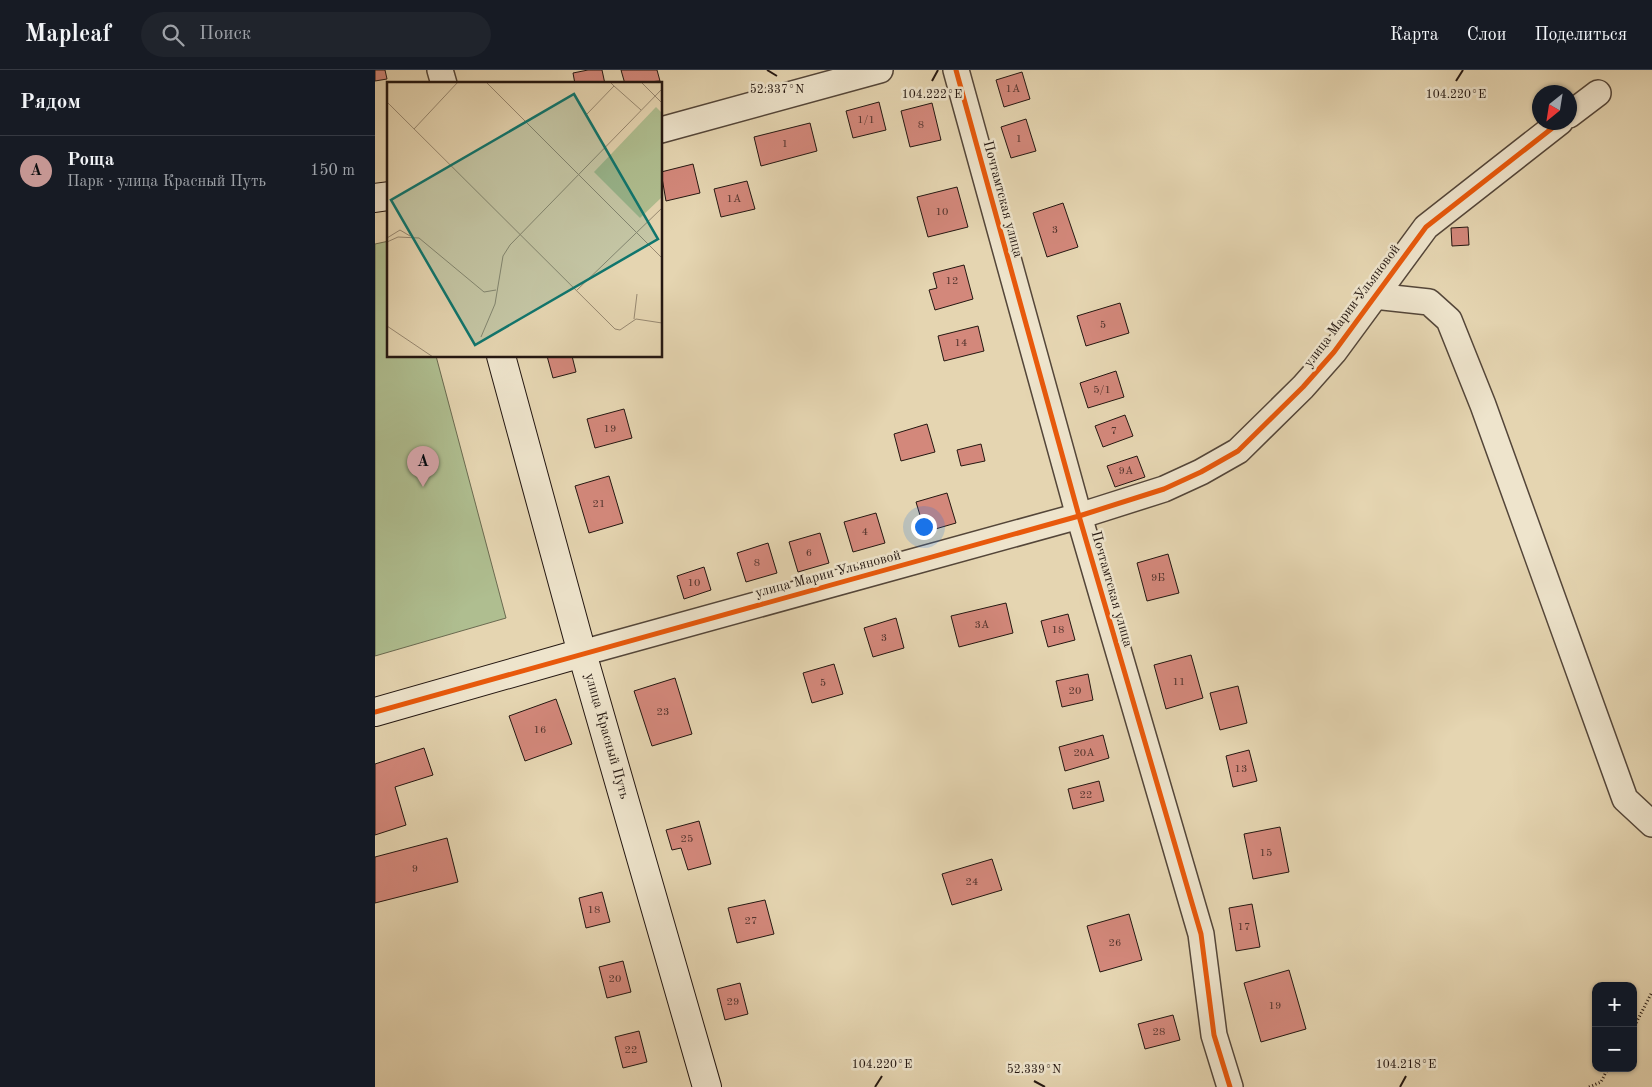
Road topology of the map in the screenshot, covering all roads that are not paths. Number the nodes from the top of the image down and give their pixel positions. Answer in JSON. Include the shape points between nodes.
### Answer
{"nodes":[{"id":1,"x":880,"y":70,"type":"edge"},
{"id":2,"x":956,"y":70,"type":"edge"},
{"id":3,"x":1598,"y":93,"type":"dead end"},
{"id":4,"x":1577,"y":109,"type":"edge"},
{"id":5,"x":663,"y":129,"type":"edge"},
{"id":6,"x":1550,"y":130,"type":"edge"},
{"id":7,"x":1373,"y":296,"type":"junction"},
{"id":8,"x":502,"y":358,"type":"edge"},
{"id":9,"x":1079,"y":516,"type":"junction"},
{"id":10,"x":582,"y":653,"type":"junction"},
{"id":11,"x":375,"y":712,"type":"edge"},
{"id":12,"x":1652,"y":824,"type":"edge"},
{"id":13,"x":707,"y":1087,"type":"edge"},
{"id":14,"x":1230,"y":1087,"type":"edge"}],
"edges":[{"from":1,"to":5,"type":"street"},
{"from":2,"to":9,"type":"street","name":"Почтамтская улица"},
{"from":3,"to":4,"type":"street"},
{"from":6,"to":7,"type":"street","name":"улица Марии Ульяновой","via":[[1426,227]]},
{"from":7,"to":9,"type":"street","name":"улица Марии Ульяновой","via":[[1321,366],[1238,451],[1163,489]]},
{"from":7,"to":12,"type":"street","via":[[1429,302],[1449,320],[1483,405],[1625,799]]},
{"from":8,"to":10,"type":"street","name":"улица Красный Путь"},
{"from":9,"to":10,"type":"street","name":"улица Марии Ульяновой"},
{"from":9,"to":14,"type":"street","name":"Почтамтская улица","via":[[1201,934],[1214,1035]]},
{"from":10,"to":11,"type":"street","name":"улица Марии Ульяновой"},
{"from":10,"to":13,"type":"street","name":"улица Красный Путь"}]}
